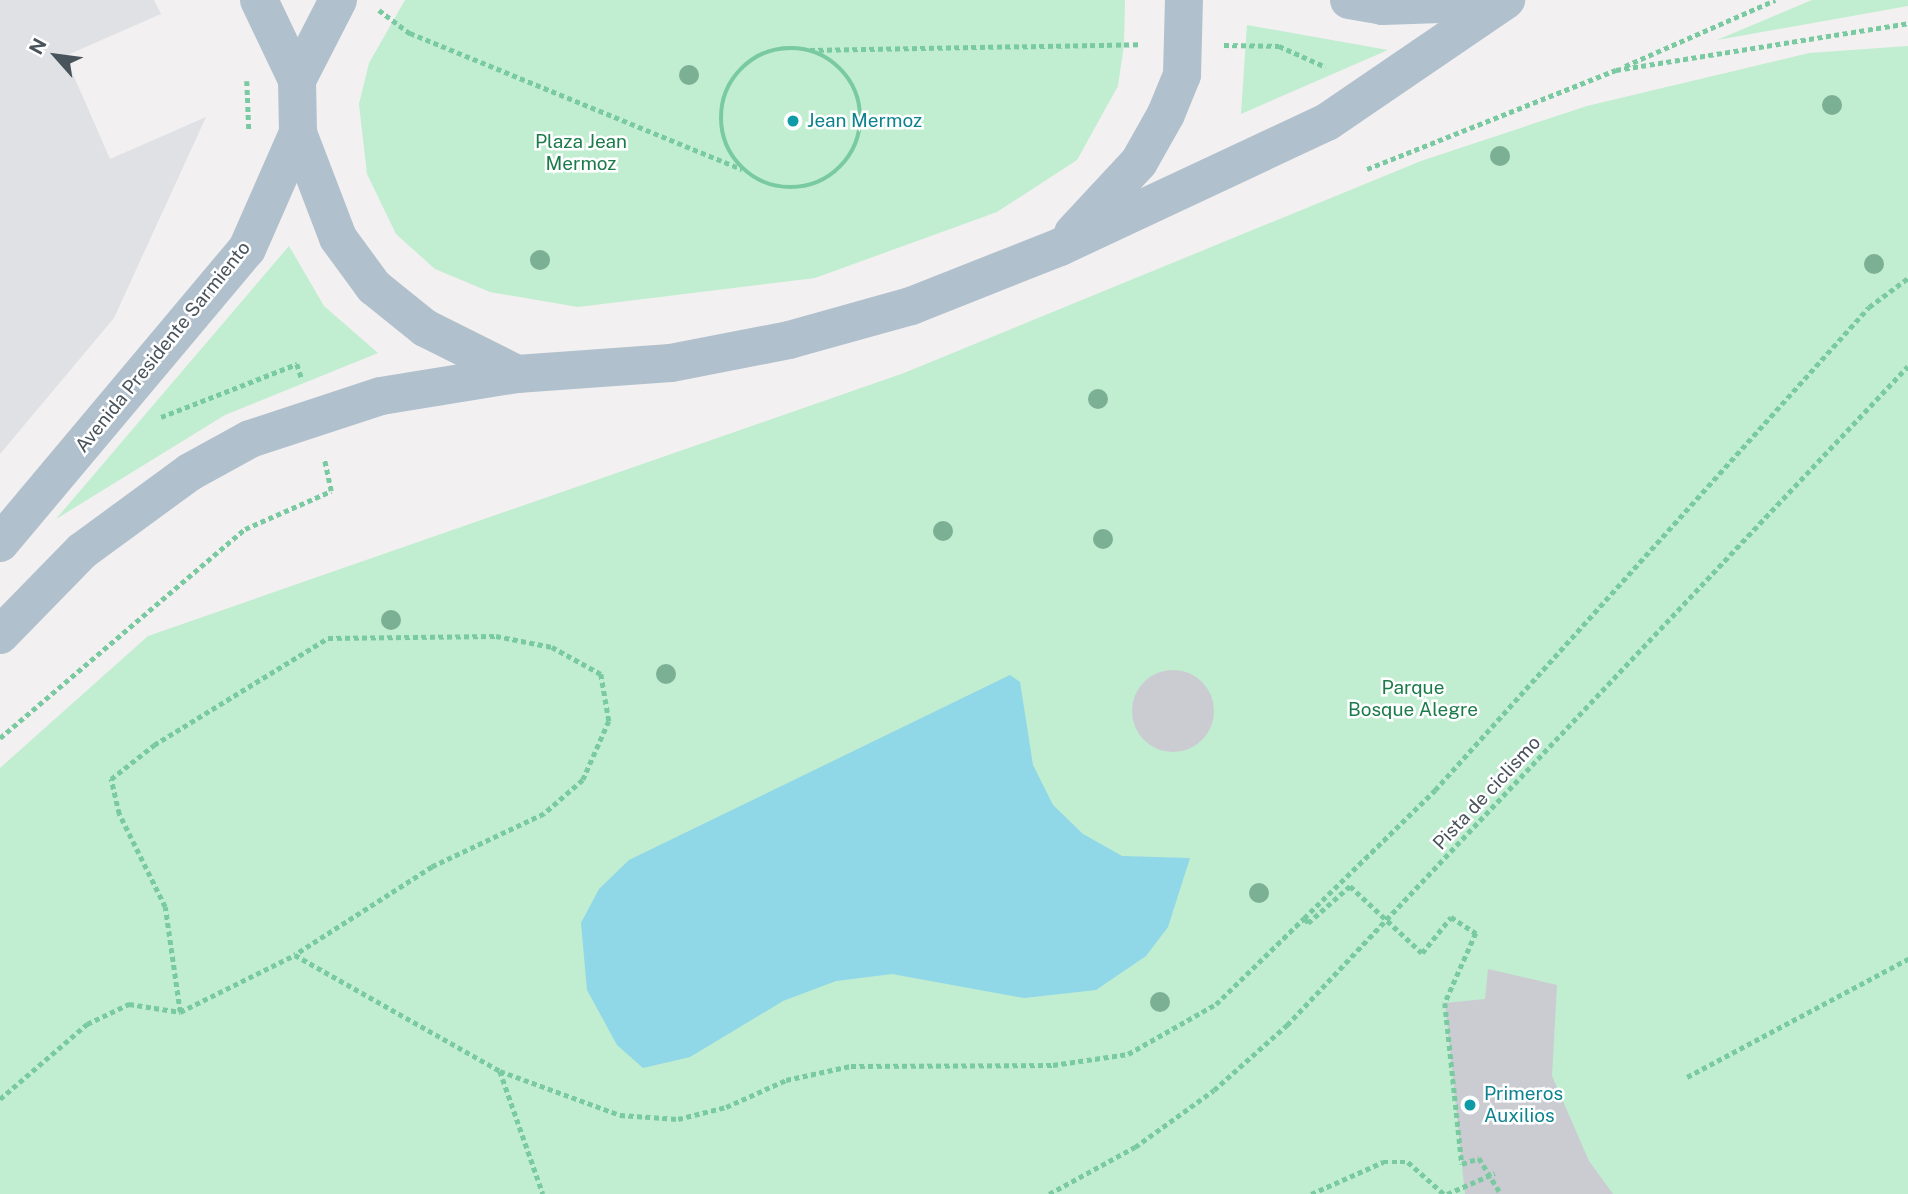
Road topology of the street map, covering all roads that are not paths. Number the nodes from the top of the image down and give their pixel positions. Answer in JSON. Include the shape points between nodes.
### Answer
{"nodes":[{"id":1,"x":259,"y":0,"type":"edge"},
{"id":2,"x":338,"y":0,"type":"edge"},
{"id":3,"x":1184,"y":0,"type":"edge"},
{"id":4,"x":1349,"y":0,"type":"edge"},
{"id":5,"x":1504,"y":1,"type":"edge"},
{"id":6,"x":298,"y":80,"type":"junction"},
{"id":7,"x":298,"y":133,"type":"junction"},
{"id":8,"x":1060,"y":247,"type":"junction"},
{"id":9,"x":517,"y":374,"type":"junction"},
{"id":10,"x":0,"y":543,"type":"edge"},
{"id":11,"x":0,"y":635,"type":"edge"}],
"edges":[{"from":1,"to":6,"type":"main road"},
{"from":2,"to":6,"type":"main road"},
{"from":3,"to":8,"type":"main road","via":[[1187,44],[1167,114],[1139,162]]},
{"from":4,"to":5,"type":"main road","via":[[1382,6]]},
{"from":5,"to":8,"type":"main road","via":[[1327,122]]},
{"from":6,"to":7,"type":"main road"},
{"from":7,"to":9,"type":"main road","via":[[338,238],[374,287],[425,328]]},
{"from":7,"to":10,"type":"main road","name":"Avenida Presidente Sarmiento","via":[[247,249]]},
{"from":8,"to":9,"type":"main road","via":[[912,306],[789,340],[671,363]]},
{"from":9,"to":11,"type":"main road","via":[[381,396],[250,439],[190,472],[82,551]]}]}
